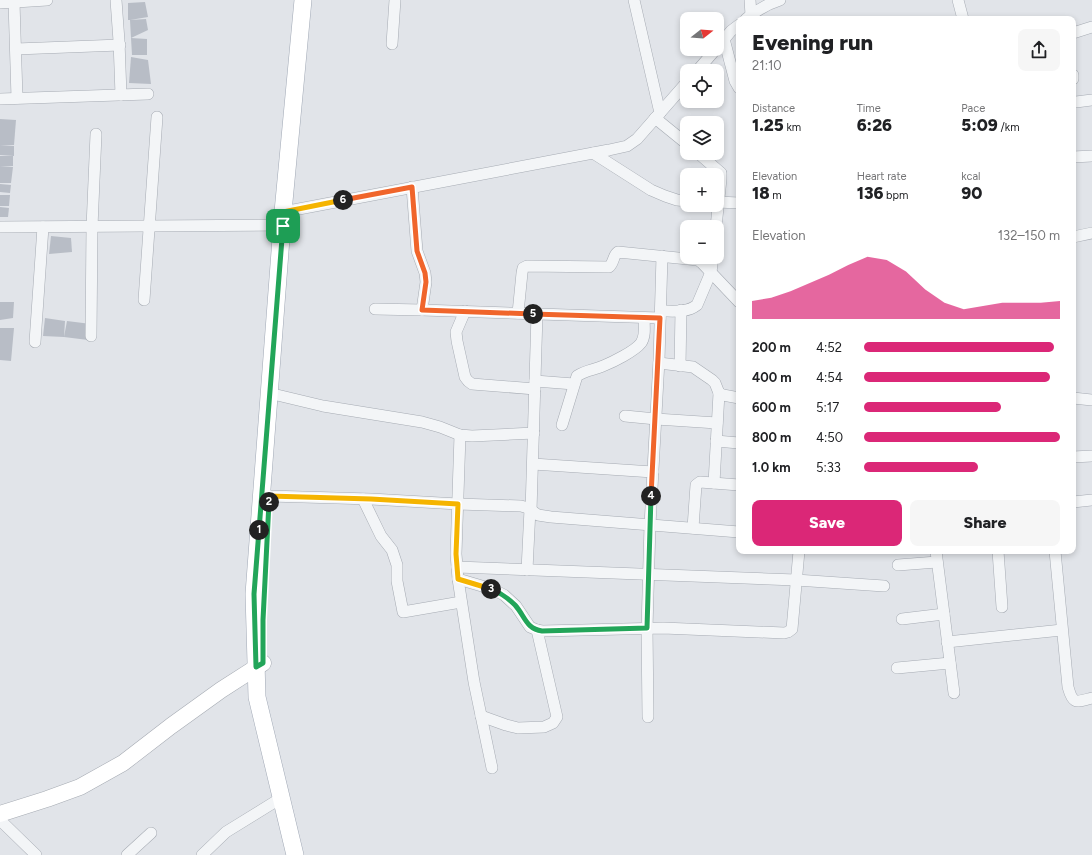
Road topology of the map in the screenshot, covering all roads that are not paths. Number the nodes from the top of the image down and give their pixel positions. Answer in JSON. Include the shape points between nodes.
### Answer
{"nodes":[{"id":1,"x":40,"y":0,"type":"edge"},
{"id":2,"x":47,"y":0,"type":"edge"},
{"id":3,"x":116,"y":0,"type":"edge"},
{"id":4,"x":303,"y":0,"type":"edge"},
{"id":5,"x":308,"y":0,"type":"edge"},
{"id":6,"x":395,"y":0,"type":"edge"},
{"id":7,"x":634,"y":0,"type":"edge"},
{"id":8,"x":750,"y":0,"type":"edge"},
{"id":9,"x":780,"y":0,"type":"edge"},
{"id":10,"x":958,"y":0,"type":"edge"},
{"id":11,"x":14,"y":2,"type":"junction"},
{"id":12,"x":0,"y":3,"type":"edge"},
{"id":13,"x":749,"y":16,"type":"edge"},
{"id":14,"x":751,"y":16,"type":"edge"},
{"id":15,"x":961,"y":16,"type":"edge"},
{"id":16,"x":736,"y":27,"type":"edge"},
{"id":17,"x":1092,"y":27,"type":"edge"},
{"id":18,"x":1076,"y":32,"type":"edge"},
{"id":19,"x":724,"y":39,"type":"edge"},
{"id":20,"x":392,"y":44,"type":"dead end"},
{"id":21,"x":120,"y":45,"type":"junction"},
{"id":22,"x":16,"y":49,"type":"junction"},
{"id":23,"x":710,"y":56,"type":"edge"},
{"id":24,"x":724,"y":56,"type":"edge"},
{"id":25,"x":703,"y":64,"type":"edge"},
{"id":26,"x":736,"y":83,"type":"edge"},
{"id":27,"x":680,"y":90,"type":"edge"},
{"id":28,"x":148,"y":94,"type":"dead end"},
{"id":29,"x":122,"y":95,"type":"junction"},
{"id":30,"x":17,"y":98,"type":"junction"},
{"id":31,"x":0,"y":99,"type":"edge"},
{"id":32,"x":1092,"y":100,"type":"edge"},
{"id":33,"x":1076,"y":102,"type":"edge"},
{"id":34,"x":157,"y":116,"type":"dead end"},
{"id":35,"x":658,"y":116,"type":"junction"},
{"id":36,"x":96,"y":134,"type":"dead end"},
{"id":37,"x":680,"y":137,"type":"edge"},
{"id":38,"x":592,"y":153,"type":"junction"},
{"id":39,"x":1092,"y":156,"type":"edge"},
{"id":40,"x":1076,"y":157,"type":"edge"},
{"id":41,"x":706,"y":160,"type":"edge"},
{"id":42,"x":715,"y":168,"type":"edge"},
{"id":43,"x":412,"y":187,"type":"junction"},
{"id":44,"x":680,"y":200,"type":"edge"},
{"id":45,"x":724,"y":202,"type":"edge"},
{"id":46,"x":736,"y":203,"type":"edge"},
{"id":47,"x":284,"y":216,"type":"junction"},
{"id":48,"x":0,"y":227,"type":"edge"},
{"id":49,"x":43,"y":227,"type":"junction"},
{"id":50,"x":92,"y":227,"type":"junction"},
{"id":51,"x":149,"y":227,"type":"junction"},
{"id":52,"x":1092,"y":233,"type":"edge"},
{"id":53,"x":1076,"y":236,"type":"edge"},
{"id":54,"x":662,"y":256,"type":"junction"},
{"id":55,"x":712,"y":264,"type":"edge"},
{"id":56,"x":711,"y":272,"type":"junction"},
{"id":57,"x":736,"y":299,"type":"edge"},
{"id":58,"x":144,"y":300,"type":"dead end"},
{"id":59,"x":375,"y":309,"type":"dead end"},
{"id":60,"x":422,"y":310,"type":"junction"},
{"id":61,"x":681,"y":310,"type":"junction"},
{"id":62,"x":465,"y":311,"type":"junction"},
{"id":63,"x":518,"y":313,"type":"junction"},
{"id":64,"x":537,"y":314,"type":"junction"},
{"id":65,"x":661,"y":315,"type":"junction"},
{"id":66,"x":644,"y":318,"type":"junction"},
{"id":67,"x":91,"y":336,"type":"dead end"},
{"id":68,"x":36,"y":342,"type":"dead end"},
{"id":69,"x":659,"y":363,"type":"junction"},
{"id":70,"x":680,"y":366,"type":"junction"},
{"id":71,"x":574,"y":384,"type":"junction"},
{"id":72,"x":535,"y":385,"type":"junction"},
{"id":73,"x":719,"y":393,"type":"junction"},
{"id":74,"x":277,"y":395,"type":"junction"},
{"id":75,"x":736,"y":397,"type":"edge"},
{"id":76,"x":1076,"y":398,"type":"edge"},
{"id":77,"x":1092,"y":400,"type":"edge"},
{"id":78,"x":625,"y":416,"type":"dead end"},
{"id":79,"x":656,"y":420,"type":"junction"},
{"id":80,"x":717,"y":423,"type":"junction"},
{"id":81,"x":562,"y":425,"type":"dead end"},
{"id":82,"x":534,"y":433,"type":"junction"},
{"id":83,"x":460,"y":435,"type":"junction"},
{"id":84,"x":716,"y":441,"type":"junction"},
{"id":85,"x":736,"y":442,"type":"edge"},
{"id":86,"x":1092,"y":456,"type":"edge"},
{"id":87,"x":1076,"y":457,"type":"edge"},
{"id":88,"x":533,"y":464,"type":"junction"},
{"id":89,"x":653,"y":472,"type":"junction"},
{"id":90,"x":714,"y":483,"type":"junction"},
{"id":91,"x":736,"y":485,"type":"edge"},
{"id":92,"x":269,"y":496,"type":"junction"},
{"id":93,"x":363,"y":499,"type":"junction"},
{"id":94,"x":1092,"y":500,"type":"edge"},
{"id":95,"x":1076,"y":502,"type":"edge"},
{"id":96,"x":458,"y":504,"type":"junction"},
{"id":97,"x":530,"y":510,"type":"junction"},
{"id":98,"x":650,"y":525,"type":"junction"},
{"id":99,"x":693,"y":528,"type":"junction"},
{"id":100,"x":736,"y":532,"type":"edge"},
{"id":101,"x":799,"y":554,"type":"edge"},
{"id":102,"x":936,"y":554,"type":"edge"},
{"id":103,"x":998,"y":554,"type":"edge"},
{"id":104,"x":1055,"y":554,"type":"edge"},
{"id":105,"x":937,"y":562,"type":"junction"},
{"id":106,"x":898,"y":565,"type":"dead end"},
{"id":107,"x":457,"y":567,"type":"junction"},
{"id":108,"x":527,"y":570,"type":"junction"},
{"id":109,"x":648,"y":575,"type":"junction"},
{"id":110,"x":458,"y":579,"type":"junction"},
{"id":111,"x":796,"y":580,"type":"junction"},
{"id":112,"x":884,"y":586,"type":"dead end"},
{"id":113,"x":461,"y":602,"type":"junction"},
{"id":114,"x":1002,"y":607,"type":"dead end"},
{"id":115,"x":944,"y":614,"type":"junction"},
{"id":116,"x":902,"y":619,"type":"dead end"},
{"id":117,"x":647,"y":628,"type":"junction"},
{"id":118,"x":537,"y":630,"type":"junction"},
{"id":119,"x":1062,"y":630,"type":"junction"},
{"id":120,"x":947,"y":642,"type":"junction"},
{"id":121,"x":950,"y":663,"type":"junction"},
{"id":122,"x":259,"y":665,"type":"junction"},
{"id":123,"x":897,"y":668,"type":"dead end"},
{"id":124,"x":954,"y":693,"type":"dead end"},
{"id":125,"x":1092,"y":698,"type":"edge"},
{"id":126,"x":481,"y":716,"type":"junction"},
{"id":127,"x":648,"y":717,"type":"dead end"},
{"id":128,"x":492,"y":768,"type":"dead end"},
{"id":129,"x":281,"y":798,"type":"junction"},
{"id":130,"x":0,"y":814,"type":"edge"},
{"id":131,"x":0,"y":820,"type":"edge"},
{"id":132,"x":150,"y":833,"type":"dead end"},
{"id":133,"x":36,"y":855,"type":"edge"},
{"id":134,"x":127,"y":855,"type":"edge"},
{"id":135,"x":202,"y":855,"type":"edge"},
{"id":136,"x":295,"y":855,"type":"edge"},
{"id":137,"x":302,"y":855,"type":"edge"}],
"edges":[{"from":1,"to":2,"type":"street"},
{"from":1,"to":11,"type":"street"},
{"from":3,"to":21,"type":"street"},
{"from":4,"to":47,"type":"main road"},
{"from":5,"to":47,"type":"main road"},
{"from":6,"to":20,"type":"street"},
{"from":7,"to":35,"type":"street"},
{"from":8,"to":13,"type":"street"},
{"from":9,"to":14,"type":"street"},
{"from":10,"to":15,"type":"street"},
{"from":11,"to":12,"type":"street"},
{"from":11,"to":22,"type":"street"},
{"from":16,"to":19,"type":"street"},
{"from":17,"to":18,"type":"street"},
{"from":21,"to":22,"type":"street"},
{"from":21,"to":29,"type":"street"},
{"from":22,"to":30,"type":"street"},
{"from":23,"to":25,"type":"street"},
{"from":24,"to":26,"type":"street"},
{"from":27,"to":35,"type":"street"},
{"from":28,"to":29,"type":"street"},
{"from":29,"to":30,"type":"street"},
{"from":30,"to":31,"type":"street"},
{"from":32,"to":33,"type":"street"},
{"from":34,"to":51,"type":"street"},
{"from":35,"to":37,"type":"street"},
{"from":35,"to":38,"type":"street","via":[[627,146]]},
{"from":36,"to":50,"type":"street"},
{"from":38,"to":43,"type":"street"},
{"from":38,"to":44,"type":"street","via":[[664,196]]},
{"from":39,"to":40,"type":"street"},
{"from":41,"to":42,"type":"street"},
{"from":43,"to":47,"type":"street"},
{"from":43,"to":60,"type":"street","via":[[417,251],[426,282]]},
{"from":45,"to":46,"type":"street"},
{"from":47,"to":51,"type":"street"},
{"from":47,"to":74,"type":"main road"},
{"from":47,"to":122,"type":"main road","via":[[254,594]]},
{"from":48,"to":49,"type":"street"},
{"from":49,"to":50,"type":"street"},
{"from":49,"to":68,"type":"street"},
{"from":50,"to":51,"type":"street"},
{"from":50,"to":67,"type":"street"},
{"from":51,"to":58,"type":"street"},
{"from":52,"to":53,"type":"street"},
{"from":54,"to":56,"type":"street","via":[[698,260]]},
{"from":54,"to":63,"type":"street","via":[[618,252],[609,267],[527,266],[522,273]]},
{"from":54,"to":65,"type":"street"},
{"from":55,"to":56,"type":"street"},
{"from":56,"to":57,"type":"street"},
{"from":56,"to":61,"type":"street","via":[[697,305]]},
{"from":59,"to":60,"type":"street"},
{"from":60,"to":62,"type":"street"},
{"from":61,"to":65,"type":"street"},
{"from":61,"to":70,"type":"street"},
{"from":62,"to":63,"type":"street"},
{"from":62,"to":72,"type":"street","via":[[456,332],[456,341],[468,381],[472,384]]},
{"from":63,"to":64,"type":"street"},
{"from":64,"to":66,"type":"street"},
{"from":64,"to":72,"type":"street"},
{"from":65,"to":66,"type":"street"},
{"from":65,"to":69,"type":"street"},
{"from":66,"to":71,"type":"street","via":[[642,342],[610,363],[577,376]]},
{"from":69,"to":70,"type":"street"},
{"from":69,"to":79,"type":"street"},
{"from":70,"to":73,"type":"street","via":[[693,367],[712,380]]},
{"from":71,"to":72,"type":"street"},
{"from":71,"to":81,"type":"street"},
{"from":72,"to":82,"type":"street"},
{"from":73,"to":75,"type":"street"},
{"from":73,"to":80,"type":"street"},
{"from":74,"to":83,"type":"street","via":[[323,406],[422,422]]},
{"from":74,"to":92,"type":"main road"},
{"from":76,"to":77,"type":"street"},
{"from":78,"to":79,"type":"street"},
{"from":79,"to":80,"type":"street"},
{"from":79,"to":89,"type":"street"},
{"from":80,"to":84,"type":"street"},
{"from":82,"to":83,"type":"street"},
{"from":82,"to":88,"type":"street"},
{"from":83,"to":96,"type":"street"},
{"from":84,"to":85,"type":"street"},
{"from":84,"to":90,"type":"street"},
{"from":86,"to":87,"type":"street"},
{"from":88,"to":89,"type":"street"},
{"from":88,"to":97,"type":"street"},
{"from":89,"to":98,"type":"street"},
{"from":90,"to":91,"type":"street"},
{"from":90,"to":99,"type":"street","via":[[700,482],[696,485]]},
{"from":92,"to":93,"type":"street"},
{"from":92,"to":122,"type":"main road"},
{"from":93,"to":96,"type":"street"},
{"from":93,"to":113,"type":"street","via":[[381,536],[392,550],[397,565],[397,581],[403,612]]},
{"from":94,"to":95,"type":"street"},
{"from":96,"to":97,"type":"street","via":[[521,506]]},
{"from":96,"to":107,"type":"street"},
{"from":97,"to":98,"type":"street","via":[[538,515],[551,517]]},
{"from":97,"to":108,"type":"street"},
{"from":98,"to":99,"type":"street"},
{"from":98,"to":109,"type":"street"},
{"from":99,"to":100,"type":"street"},
{"from":101,"to":111,"type":"street"},
{"from":102,"to":105,"type":"street"},
{"from":103,"to":114,"type":"street"},
{"from":104,"to":119,"type":"street"},
{"from":105,"to":106,"type":"street"},
{"from":105,"to":115,"type":"street"},
{"from":107,"to":108,"type":"street"},
{"from":107,"to":110,"type":"street"},
{"from":108,"to":109,"type":"street"},
{"from":109,"to":111,"type":"street"},
{"from":109,"to":117,"type":"street"},
{"from":110,"to":113,"type":"street"},
{"from":110,"to":118,"type":"street","via":[[504,595],[516,606],[530,627]]},
{"from":111,"to":112,"type":"street"},
{"from":111,"to":117,"type":"street","via":[[792,629],[788,632]]},
{"from":113,"to":126,"type":"street"},
{"from":115,"to":116,"type":"street"},
{"from":115,"to":120,"type":"street"},
{"from":117,"to":118,"type":"street"},
{"from":117,"to":127,"type":"street"},
{"from":118,"to":126,"type":"street","via":[[557,717],[553,723],[544,727],[518,728]]},
{"from":119,"to":120,"type":"street"},
{"from":119,"to":125,"type":"street","via":[[1070,697],[1079,701]]},
{"from":120,"to":121,"type":"street"},
{"from":121,"to":123,"type":"street"},
{"from":121,"to":124,"type":"street"},
{"from":122,"to":129,"type":"main road","via":[[257,697]]},
{"from":122,"to":130,"type":"street","via":[[122,763],[80,787]]},
{"from":122,"to":137,"type":"main road"},
{"from":126,"to":128,"type":"street"},
{"from":129,"to":135,"type":"street","via":[[226,832]]},
{"from":129,"to":136,"type":"main road"},
{"from":131,"to":133,"type":"street"},
{"from":132,"to":134,"type":"street"}]}
